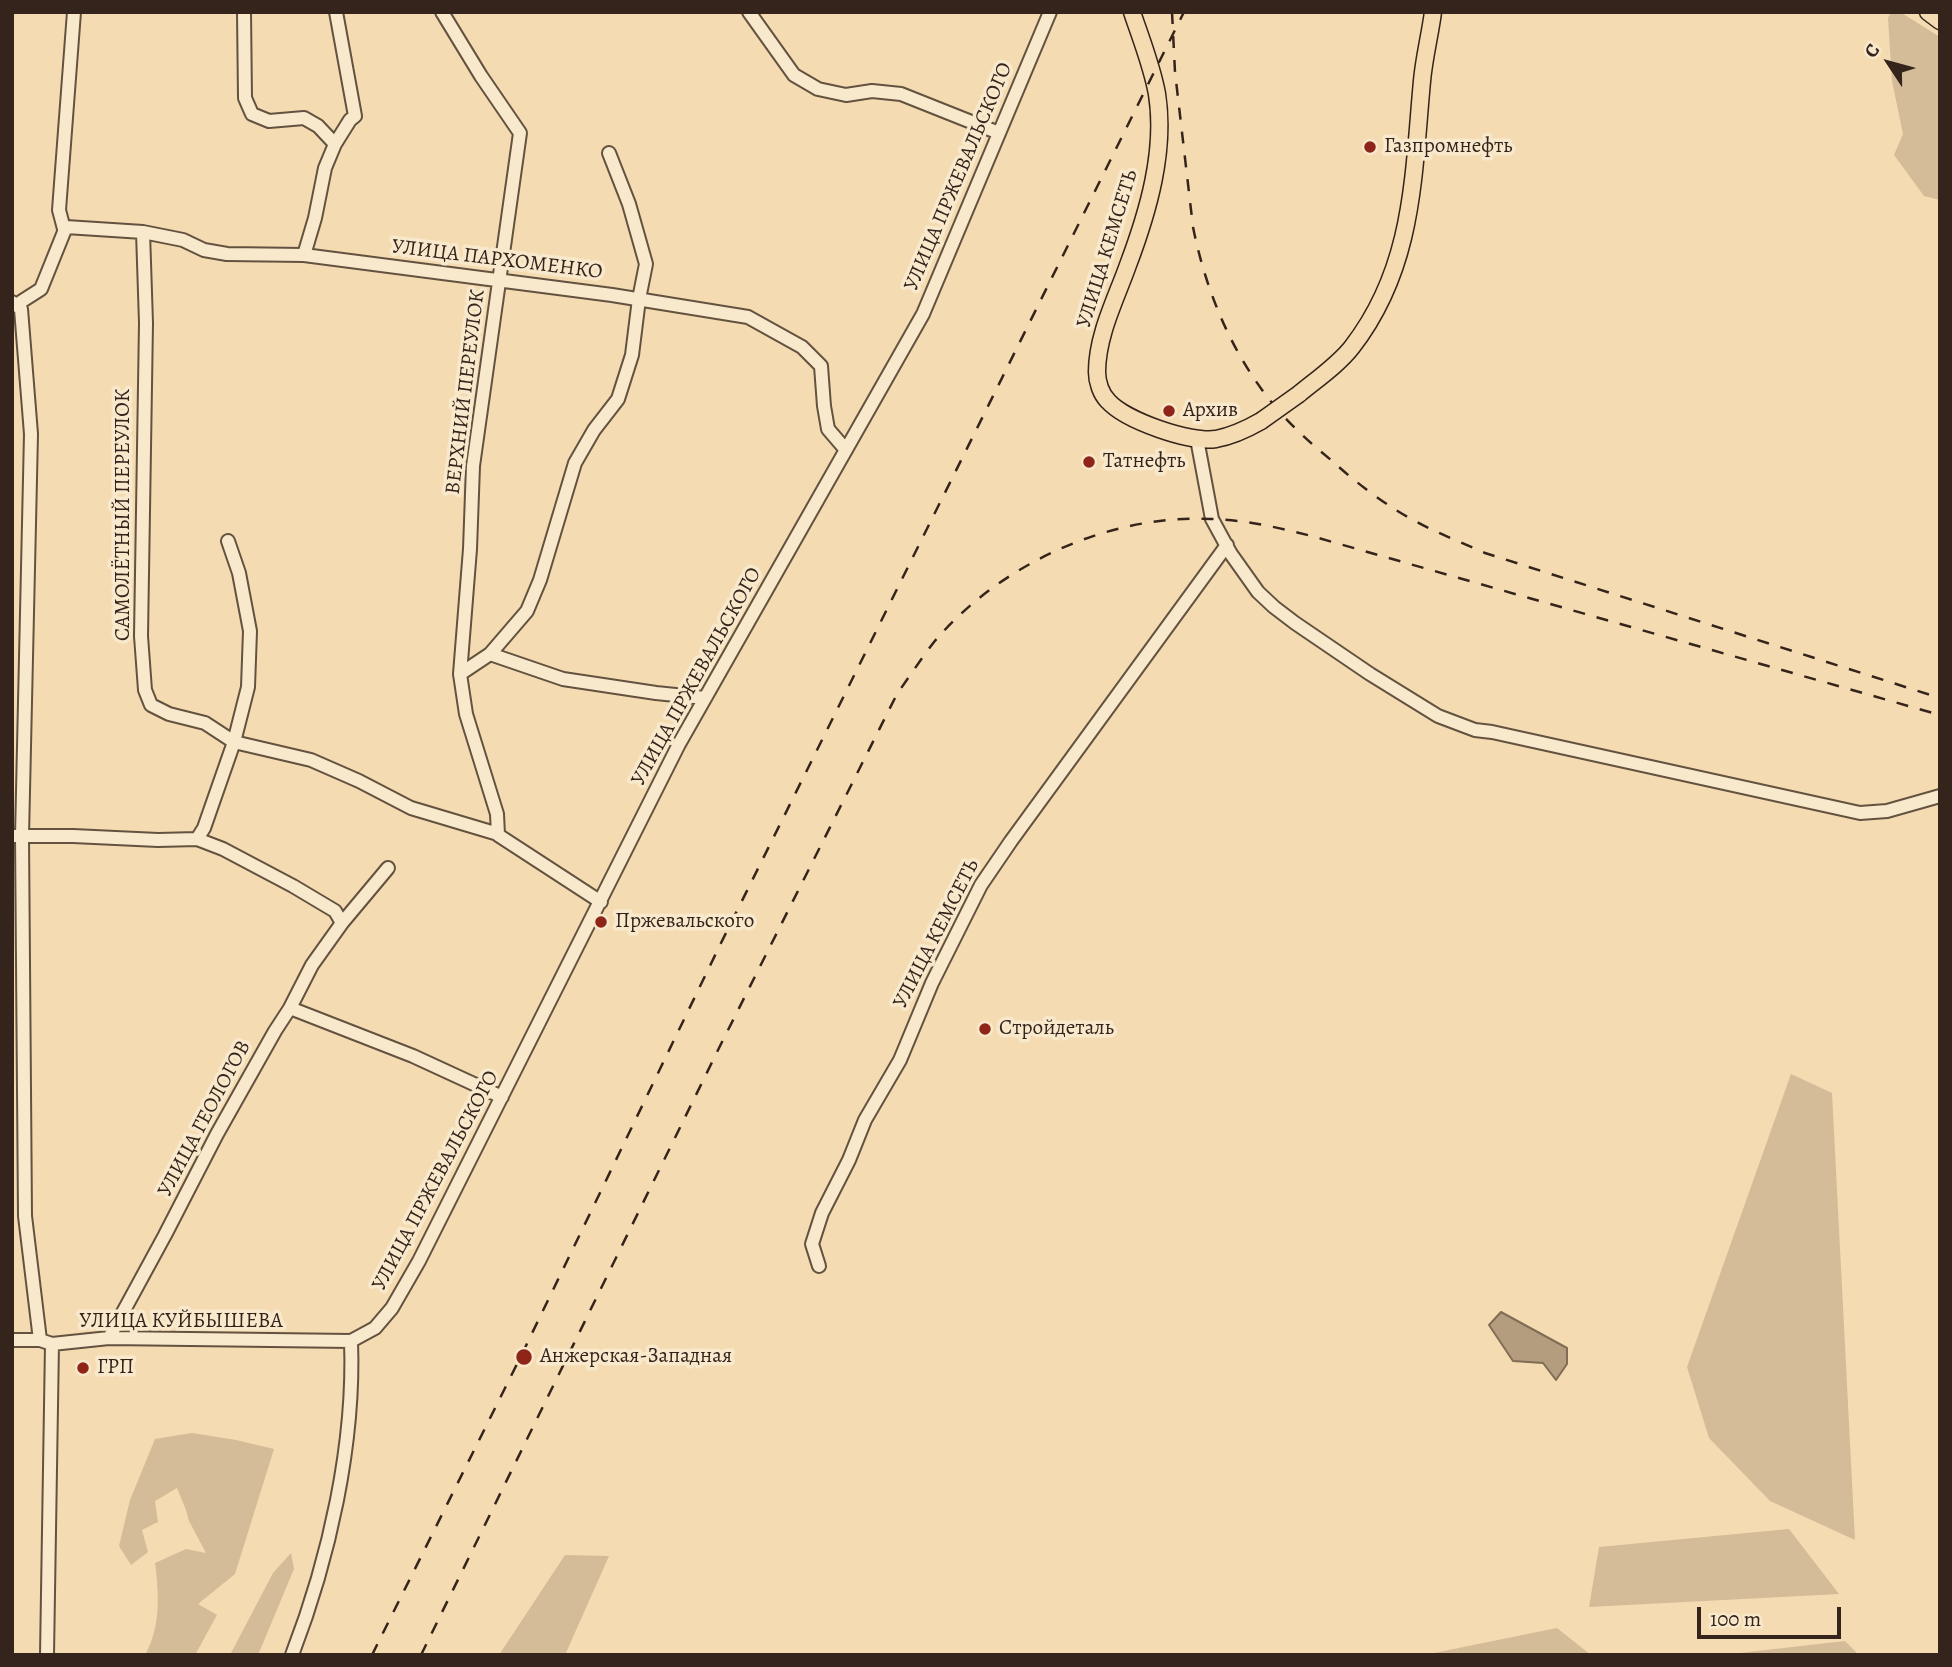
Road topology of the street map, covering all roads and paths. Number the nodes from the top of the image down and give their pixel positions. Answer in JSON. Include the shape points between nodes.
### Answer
{"nodes":[{"id":1,"x":74,"y":12,"type":"edge"},
{"id":2,"x":244,"y":12,"type":"edge"},
{"id":3,"x":336,"y":12,"type":"edge"},
{"id":4,"x":443,"y":12,"type":"edge"},
{"id":5,"x":749,"y":12,"type":"edge"},
{"id":6,"x":1049,"y":12,"type":"edge"},
{"id":7,"x":1132,"y":12,"type":"edge"},
{"id":8,"x":1433,"y":12,"type":"edge"},
{"id":9,"x":1928,"y":12,"type":"edge"},
{"id":10,"x":1940,"y":21,"type":"edge"},
{"id":11,"x":999,"y":133,"type":"junction"},
{"id":12,"x":335,"y":144,"type":"junction"},
{"id":13,"x":609,"y":153,"type":"dead end"},
{"id":14,"x":64,"y":229,"type":"junction"},
{"id":15,"x":143,"y":232,"type":"junction"},
{"id":16,"x":304,"y":255,"type":"junction"},
{"id":17,"x":499,"y":280,"type":"junction"},
{"id":18,"x":639,"y":299,"type":"junction"},
{"id":19,"x":16,"y":306,"type":"edge"},
{"id":20,"x":1198,"y":439,"type":"junction"},
{"id":21,"x":846,"y":450,"type":"junction"},
{"id":22,"x":228,"y":541,"type":"dead end"},
{"id":23,"x":1229,"y":549,"type":"junction"},
{"id":24,"x":490,"y":654,"type":"junction"},
{"id":25,"x":460,"y":674,"type":"junction"},
{"id":26,"x":705,"y":698,"type":"junction"},
{"id":27,"x":234,"y":741,"type":"junction"},
{"id":28,"x":1940,"y":796,"type":"edge"},
{"id":29,"x":498,"y":835,"type":"junction"},
{"id":30,"x":17,"y":836,"type":"edge"},
{"id":31,"x":197,"y":839,"type":"junction"},
{"id":32,"x":388,"y":869,"type":"dead end"},
{"id":33,"x":601,"y":902,"type":"junction"},
{"id":34,"x":342,"y":923,"type":"junction"},
{"id":35,"x":290,"y":1008,"type":"junction"},
{"id":36,"x":502,"y":1097,"type":"junction"},
{"id":37,"x":819,"y":1266,"type":"dead end"},
{"id":38,"x":108,"y":1338,"type":"junction"},
{"id":39,"x":12,"y":1340,"type":"edge"},
{"id":40,"x":351,"y":1341,"type":"junction"},
{"id":41,"x":46,"y":1342,"type":"junction"},
{"id":42,"x":47,"y":1655,"type":"edge"},
{"id":43,"x":292,"y":1655,"type":"edge"}],
"edges":[{"from":1,"to":14,"type":"street","via":[[59,210]]},
{"from":2,"to":12,"type":"street","via":[[245,99],[252,114],[269,121],[304,118]]},
{"from":3,"to":12,"type":"street","via":[[355,116]]},
{"from":4,"to":17,"type":"street","name":"ВЕРХНИЙ ПЕРЕУЛОК","via":[[520,133]]},
{"from":5,"to":11,"type":"street","via":[[794,75],[818,89],[901,94]]},
{"from":6,"to":11,"type":"street","name":"УЛИЦА ПРЖЕВАЛЬСКОГО"},
{"from":7,"to":20,"type":"main road","name":"УЛИЦА КЕМСЕТЬ","via":[[1156,92],[1158,150],[1139,234],[1101,338],[1097,373],[1106,399],[1124,413]]},
{"from":8,"to":20,"type":"main road","name":"УЛИЦА КЕМСЕТЬ","bridge":true,"via":[[1412,196],[1401,251],[1381,303],[1350,350],[1299,394],[1233,434]]},
{"from":9,"to":10,"type":"main road"},
{"from":11,"to":21,"type":"street","name":"УЛИЦА ПРЖЕВАЛЬСКОГО","via":[[923,314]]},
{"from":12,"to":16,"type":"street"},
{"from":13,"to":18,"type":"street","via":[[646,264]]},
{"from":14,"to":15,"type":"street","name":"УЛИЦА ПАРХОМЕНКО"},
{"from":14,"to":19,"type":"street","via":[[41,289]]},
{"from":15,"to":16,"type":"street","name":"УЛИЦА ПАРХОМЕНКО","via":[[228,254]]},
{"from":15,"to":27,"type":"street","name":"САМОЛЁТНЫЙ ПЕРЕУЛОК","via":[[141,636],[145,690],[151,705],[205,723]]},
{"from":16,"to":17,"type":"street","name":"УЛИЦА ПАРХОМЕНКО"},
{"from":17,"to":18,"type":"street","name":"УЛИЦА ПАРХОМЕНКО"},
{"from":17,"to":25,"type":"street","name":"ВЕРХНИЙ ПЕРЕУЛОК","via":[[473,466]]},
{"from":18,"to":21,"type":"street","name":"УЛИЦА ПАРХОМЕНКО","via":[[748,317],[802,346],[821,366],[828,429]]},
{"from":18,"to":24,"type":"street","via":[[632,355],[618,399],[575,463],[527,611]]},
{"from":19,"to":30,"type":"street","via":[[31,434]]},
{"from":20,"to":23,"type":"street","via":[[1212,519]]},
{"from":21,"to":26,"type":"street","name":"УЛИЦА ПРЖЕВАЛЬСКОГО"},
{"from":22,"to":27,"type":"street","via":[[250,631],[248,687]]},
{"from":23,"to":28,"type":"street","via":[[1258,592],[1284,615],[1370,674],[1457,724],[1860,813],[1887,811]]},
{"from":23,"to":37,"type":"street","name":"УЛИЦА КЕМСЕТЬ","via":[[981,885],[822,1213],[813,1244]]},
{"from":24,"to":25,"type":"street"},
{"from":24,"to":26,"type":"street","via":[[563,679]]},
{"from":25,"to":29,"type":"street","via":[[466,714],[497,814]]},
{"from":26,"to":33,"type":"street","name":"УЛИЦА ПРЖЕВАЛЬСКОГО"},
{"from":27,"to":29,"type":"street","name":"САМОЛЁТНЫЙ ПЕРЕУЛОК","via":[[311,760],[411,808]]},
{"from":27,"to":31,"type":"street"},
{"from":29,"to":33,"type":"street","name":"САМОЛЁТНЫЙ ПЕРЕУЛОК"},
{"from":30,"to":31,"type":"street"},
{"from":30,"to":41,"type":"street","via":[[26,1216]]},
{"from":31,"to":34,"type":"street","via":[[293,886],[335,911]]},
{"from":32,"to":34,"type":"street","name":"УЛИЦА ГЕОЛОГОВ"},
{"from":33,"to":36,"type":"street","name":"УЛИЦА ПРЖЕВАЛЬСКОГО"},
{"from":34,"to":35,"type":"street","name":"УЛИЦА ГЕОЛОГОВ","via":[[312,965]]},
{"from":35,"to":36,"type":"street"},
{"from":35,"to":38,"type":"street","name":"УЛИЦА ГЕОЛОГОВ"},
{"from":36,"to":40,"type":"street","name":"УЛИЦА ПРЖЕВАЛЬСКОГО","via":[[392,1308],[375,1328]]},
{"from":38,"to":40,"type":"street","name":"УЛИЦА КУЙБЫШЕВА"},
{"from":38,"to":41,"type":"street","name":"УЛИЦА КУЙБЫШЕВА"},
{"from":39,"to":41,"type":"street","name":"УЛИЦА КУЙБЫШЕВА"},
{"from":40,"to":43,"type":"street","via":[[347,1440],[323,1565]]},
{"from":41,"to":42,"type":"street"}]}
